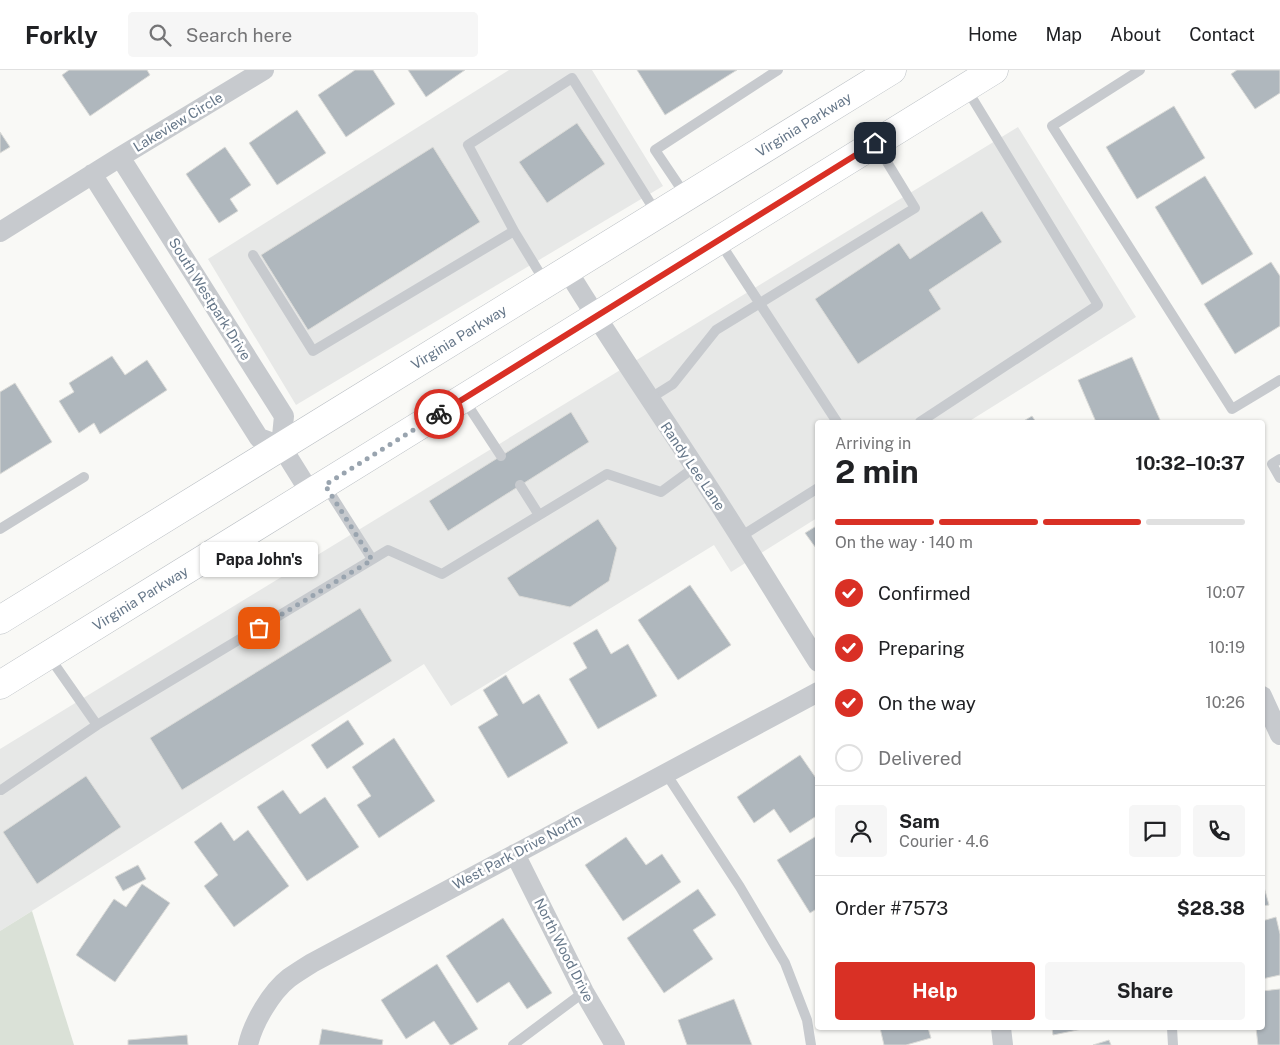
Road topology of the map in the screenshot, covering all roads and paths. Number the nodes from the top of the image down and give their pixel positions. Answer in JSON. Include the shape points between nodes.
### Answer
{"nodes":[{"id":1,"x":264,"y":70,"type":"edge"},
{"id":2,"x":778,"y":70,"type":"edge"},
{"id":3,"x":892,"y":70,"type":"edge"},
{"id":4,"x":994,"y":70,"type":"edge"},
{"id":5,"x":1140,"y":70,"type":"edge"},
{"id":6,"x":965,"y":88,"type":"junction"},
{"id":7,"x":875,"y":143,"type":"junction"},
{"id":8,"x":120,"y":157,"type":"junction"},
{"id":9,"x":92,"y":174,"type":"junction"},
{"id":10,"x":686,"y":197,"type":"junction"},
{"id":11,"x":658,"y":214,"type":"junction"},
{"id":12,"x":514,"y":231,"type":"junction"},
{"id":13,"x":0,"y":232,"type":"edge"},
{"id":14,"x":718,"y":240,"type":"junction"},
{"id":15,"x":253,"y":255,"type":"dead end"},
{"id":16,"x":556,"y":277,"type":"junction"},
{"id":17,"x":761,"y":304,"type":"junction"},
{"id":18,"x":595,"y":316,"type":"junction"},
{"id":19,"x":1280,"y":380,"type":"edge"},
{"id":20,"x":464,"y":398,"type":"junction"},
{"id":21,"x":649,"y":399,"type":"junction"},
{"id":22,"x":836,"y":420,"type":"edge"},
{"id":23,"x":923,"y":420,"type":"edge"},
{"id":24,"x":282,"y":446,"type":"junction"},
{"id":25,"x":501,"y":456,"type":"dead end"},
{"id":26,"x":1280,"y":459,"type":"edge"},
{"id":27,"x":695,"y":466,"type":"junction"},
{"id":28,"x":84,"y":477,"type":"dead end"},
{"id":29,"x":1280,"y":478,"type":"edge"},
{"id":30,"x":520,"y":485,"type":"dead end"},
{"id":31,"x":318,"y":489,"type":"junction"},
{"id":32,"x":815,"y":490,"type":"edge"},
{"id":33,"x":539,"y":515,"type":"junction"},
{"id":34,"x":0,"y":529,"type":"edge"},
{"id":35,"x":740,"y":537,"type":"junction"},
{"id":36,"x":372,"y":560,"type":"junction"},
{"id":37,"x":0,"y":620,"type":"edge"},
{"id":38,"x":48,"y":655,"type":"junction"},
{"id":39,"x":815,"y":657,"type":"edge"},
{"id":40,"x":0,"y":685,"type":"edge"},
{"id":41,"x":815,"y":694,"type":"edge"},
{"id":42,"x":1265,"y":702,"type":"edge"},
{"id":43,"x":96,"y":725,"type":"junction"},
{"id":44,"x":1280,"y":734,"type":"edge"},
{"id":45,"x":665,"y":772,"type":"junction"},
{"id":46,"x":1,"y":790,"type":"dead end"},
{"id":47,"x":515,"y":854,"type":"junction"},
{"id":48,"x":584,"y":992,"type":"junction"},
{"id":49,"x":1001,"y":1030,"type":"edge"},
{"id":50,"x":1172,"y":1030,"type":"edge"},
{"id":51,"x":248,"y":1045,"type":"edge"},
{"id":52,"x":513,"y":1045,"type":"edge"},
{"id":53,"x":614,"y":1045,"type":"edge"},
{"id":54,"x":811,"y":1045,"type":"edge"},
{"id":55,"x":1003,"y":1045,"type":"edge"},
{"id":56,"x":1173,"y":1045,"type":"edge"}],
"edges":[{"from":1,"to":8,"type":"street","name":"Lakeview Circle"},
{"from":2,"to":10,"type":"lane","via":[[655,150]]},
{"from":3,"to":10,"type":"main road","name":"Virginia Parkway"},
{"from":4,"to":6,"type":"main road","name":"Virginia Parkway"},
{"from":5,"to":19,"type":"lane","via":[[1052,126],[1232,409]]},
{"from":6,"to":7,"type":"main road","name":"Virginia Parkway"},
{"from":6,"to":23,"type":"lane","via":[[1098,305]]},
{"from":7,"to":14,"type":"main road","name":"Virginia Parkway"},
{"from":7,"to":17,"type":"lane","via":[[915,208]]},
{"from":8,"to":9,"type":"street","name":"Lakeview Circle"},
{"from":8,"to":24,"type":"street","name":"South Westpark Drive","via":[[284,416]]},
{"from":9,"to":13,"type":"street","name":"Lakeview Circle"},
{"from":9,"to":24,"type":"street","via":[[260,438]]},
{"from":10,"to":11,"type":"main road","name":"Virginia Parkway"},
{"from":11,"to":12,"type":"lane","via":[[572,78],[468,145]]},
{"from":11,"to":16,"type":"main road","name":"Virginia Parkway"},
{"from":12,"to":15,"type":"lane","via":[[313,351]]},
{"from":12,"to":16,"type":"lane"},
{"from":14,"to":17,"type":"lane"},
{"from":14,"to":18,"type":"main road","name":"Virginia Parkway"},
{"from":16,"to":18,"type":"street","name":"Randy Lee Lane"},
{"from":16,"to":24,"type":"main road","name":"Virginia Parkway"},
{"from":17,"to":21,"type":"lane","via":[[716,330],[672,384]]},
{"from":17,"to":22,"type":"lane"},
{"from":18,"to":20,"type":"main road","name":"Virginia Parkway"},
{"from":18,"to":21,"type":"street","name":"Randy Lee Lane"},
{"from":20,"to":25,"type":"lane"},
{"from":20,"to":31,"type":"main road","name":"Virginia Parkway"},
{"from":21,"to":27,"type":"street","name":"Randy Lee Lane"},
{"from":24,"to":31,"type":"street"},
{"from":24,"to":37,"type":"main road","name":"Virginia Parkway"},
{"from":26,"to":29,"type":"lane","via":[[1272,464]]},
{"from":27,"to":33,"type":"lane","via":[[661,492],[607,474]]},
{"from":27,"to":35,"type":"street","name":"Randy Lee Lane"},
{"from":28,"to":34,"type":"lane"},
{"from":30,"to":33,"type":"lane"},
{"from":31,"to":36,"type":"lane"},
{"from":31,"to":38,"type":"main road","name":"Virginia Parkway"},
{"from":32,"to":35,"type":"lane"},
{"from":33,"to":36,"type":"lane","via":[[442,574],[388,550]]},
{"from":35,"to":39,"type":"street","name":"Randy Lee Lane"},
{"from":36,"to":43,"type":"lane"},
{"from":38,"to":40,"type":"main road","name":"Virginia Parkway"},
{"from":38,"to":43,"type":"lane"},
{"from":41,"to":45,"type":"street","name":"West Park Drive North"},
{"from":42,"to":44,"type":"street"},
{"from":43,"to":46,"type":"lane"},
{"from":45,"to":47,"type":"street","name":"West Park Drive North"},
{"from":45,"to":54,"type":"lane","via":[[785,963],[807,1020]]},
{"from":47,"to":48,"type":"street","name":"North Wood Drive"},
{"from":47,"to":51,"type":"street","name":"West Park Drive North","via":[[287,979],[258,1017]]},
{"from":48,"to":52,"type":"lane"},
{"from":48,"to":53,"type":"street","name":"North Wood Drive"},
{"from":49,"to":55,"type":"street"},
{"from":50,"to":56,"type":"lane"}]}
